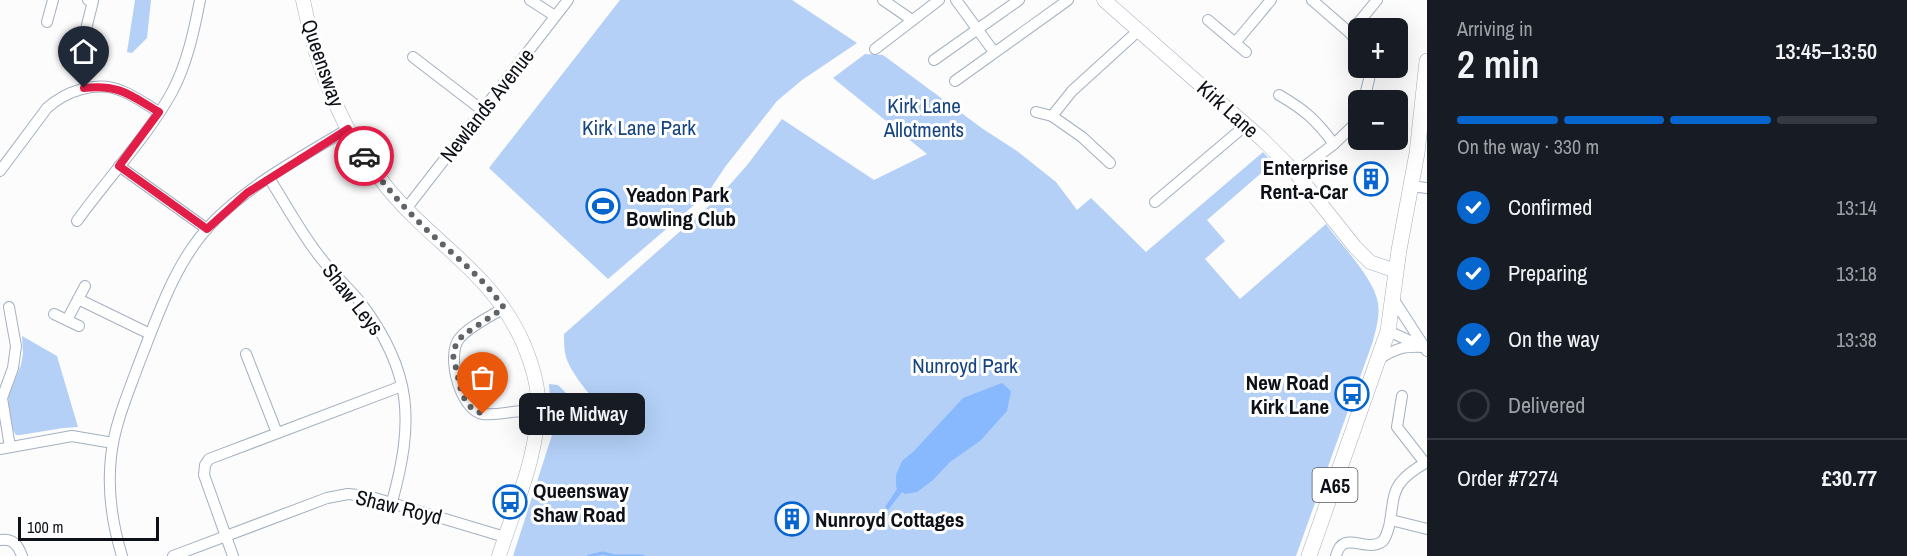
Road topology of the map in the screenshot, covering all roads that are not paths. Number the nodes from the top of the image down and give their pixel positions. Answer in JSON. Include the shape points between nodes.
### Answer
{"nodes":[{"id":1,"x":53,"y":0,"type":"edge"},
{"id":2,"x":88,"y":0,"type":"edge"},
{"id":3,"x":201,"y":0,"type":"edge"},
{"id":4,"x":304,"y":0,"type":"edge"},
{"id":5,"x":530,"y":0,"type":"edge"},
{"id":6,"x":568,"y":0,"type":"edge"},
{"id":7,"x":883,"y":0,"type":"edge"},
{"id":8,"x":939,"y":0,"type":"edge"},
{"id":9,"x":956,"y":0,"type":"edge"},
{"id":10,"x":1019,"y":0,"type":"edge"},
{"id":11,"x":1068,"y":0,"type":"edge"},
{"id":12,"x":1104,"y":0,"type":"edge"},
{"id":13,"x":1271,"y":0,"type":"edge"},
{"id":14,"x":1312,"y":0,"type":"edge"},
{"id":15,"x":1377,"y":0,"type":"edge"},
{"id":16,"x":555,"y":16,"type":"junction"},
{"id":17,"x":1362,"y":18,"type":"edge"},
{"id":18,"x":912,"y":20,"type":"junction"},
{"id":19,"x":1208,"y":20,"type":"dead end"},
{"id":20,"x":47,"y":22,"type":"dead end"},
{"id":21,"x":977,"y":29,"type":"junction"},
{"id":22,"x":1139,"y":30,"type":"junction"},
{"id":23,"x":1348,"y":31,"type":"edge"},
{"id":24,"x":85,"y":33,"type":"dead end"},
{"id":25,"x":1235,"y":43,"type":"junction"},
{"id":26,"x":875,"y":50,"type":"dead end"},
{"id":27,"x":994,"y":52,"type":"junction"},
{"id":28,"x":1246,"y":52,"type":"dead end"},
{"id":29,"x":413,"y":57,"type":"dead end"},
{"id":30,"x":934,"y":60,"type":"dead end"},
{"id":31,"x":1427,"y":61,"type":"edge"},
{"id":32,"x":955,"y":81,"type":"dead end"},
{"id":33,"x":1279,"y":95,"type":"dead end"},
{"id":34,"x":482,"y":110,"type":"junction"},
{"id":35,"x":159,"y":112,"type":"junction"},
{"id":36,"x":1036,"y":112,"type":"dead end"},
{"id":37,"x":1052,"y":117,"type":"junction"},
{"id":38,"x":1246,"y":125,"type":"junction"},
{"id":39,"x":348,"y":129,"type":"junction"},
{"id":40,"x":1348,"y":131,"type":"edge"},
{"id":41,"x":1334,"y":144,"type":"junction"},
{"id":42,"x":1110,"y":163,"type":"dead end"},
{"id":43,"x":119,"y":166,"type":"junction"},
{"id":44,"x":0,"y":171,"type":"edge"},
{"id":45,"x":1296,"y":172,"type":"junction"},
{"id":46,"x":269,"y":178,"type":"junction"},
{"id":47,"x":1411,"y":186,"type":"junction"},
{"id":48,"x":1427,"y":188,"type":"edge"},
{"id":49,"x":1155,"y":202,"type":"dead end"},
{"id":50,"x":406,"y":209,"type":"junction"},
{"id":51,"x":77,"y":221,"type":"dead end"},
{"id":52,"x":207,"y":229,"type":"junction"},
{"id":53,"x":1396,"y":271,"type":"junction"},
{"id":54,"x":85,"y":286,"type":"dead end"},
{"id":55,"x":1392,"y":297,"type":"junction"},
{"id":56,"x":78,"y":299,"type":"junction"},
{"id":57,"x":9,"y":308,"type":"dead end"},
{"id":58,"x":504,"y":308,"type":"junction"},
{"id":59,"x":54,"y":314,"type":"dead end"},
{"id":60,"x":67,"y":320,"type":"junction"},
{"id":61,"x":79,"y":326,"type":"dead end"},
{"id":62,"x":1388,"y":331,"type":"junction"},
{"id":63,"x":150,"y":334,"type":"junction"},
{"id":64,"x":1426,"y":349,"type":"edge"},
{"id":65,"x":246,"y":354,"type":"dead end"},
{"id":66,"x":1379,"y":359,"type":"junction"},
{"id":67,"x":402,"y":386,"type":"junction"},
{"id":68,"x":1402,"y":396,"type":"dead end"},
{"id":69,"x":538,"y":412,"type":"junction"},
{"id":70,"x":278,"y":433,"type":"junction"},
{"id":71,"x":113,"y":442,"type":"junction"},
{"id":72,"x":5,"y":448,"type":"edge"},
{"id":73,"x":1426,"y":462,"type":"edge"},
{"id":74,"x":392,"y":502,"type":"junction"},
{"id":75,"x":1391,"y":520,"type":"junction"},
{"id":76,"x":1427,"y":529,"type":"edge"},
{"id":77,"x":225,"y":536,"type":"junction"},
{"id":78,"x":505,"y":537,"type":"junction"},
{"id":79,"x":0,"y":540,"type":"edge"},
{"id":80,"x":22,"y":556,"type":"edge"},
{"id":81,"x":122,"y":556,"type":"edge"},
{"id":82,"x":173,"y":556,"type":"edge"},
{"id":83,"x":233,"y":556,"type":"edge"},
{"id":84,"x":499,"y":556,"type":"edge"},
{"id":85,"x":1310,"y":556,"type":"edge"},
{"id":86,"x":1336,"y":556,"type":"edge"}],
"edges":[{"from":1,"to":20,"type":"street"},
{"from":2,"to":24,"type":"street","via":[[93,1]]},
{"from":3,"to":35,"type":"street","via":[[182,69]]},
{"from":4,"to":39,"type":"street","name":"Queensway","via":[[318,62]]},
{"from":5,"to":16,"type":"street"},
{"from":6,"to":16,"type":"street","name":"Newlands Avenue"},
{"from":7,"to":18,"type":"street"},
{"from":8,"to":18,"type":"street"},
{"from":9,"to":21,"type":"street"},
{"from":10,"to":21,"type":"street"},
{"from":11,"to":27,"type":"street"},
{"from":12,"to":22,"type":"street","name":"Kirk Lane"},
{"from":13,"to":25,"type":"street"},
{"from":14,"to":23,"type":"street"},
{"from":15,"to":17,"type":"street"},
{"from":16,"to":34,"type":"street","name":"Newlands Avenue"},
{"from":18,"to":26,"type":"street"},
{"from":19,"to":25,"type":"street"},
{"from":21,"to":27,"type":"street"},
{"from":21,"to":30,"type":"street"},
{"from":22,"to":37,"type":"street","via":[[1072,91]]},
{"from":22,"to":38,"type":"street","name":"Kirk Lane"},
{"from":25,"to":28,"type":"street"},
{"from":27,"to":32,"type":"street"},
{"from":29,"to":34,"type":"street"},
{"from":31,"to":47,"type":"main road","number":"A65"},
{"from":33,"to":41,"type":"street","via":[[1317,121]]},
{"from":34,"to":50,"type":"street","name":"Newlands Avenue"},
{"from":35,"to":43,"type":"street"},
{"from":35,"to":44,"type":"street","via":[[112,88],[73,92],[47,108]]},
{"from":36,"to":37,"type":"street"},
{"from":37,"to":42,"type":"street"},
{"from":38,"to":45,"type":"street","name":"Kirk Lane"},
{"from":38,"to":49,"type":"street"},
{"from":39,"to":46,"type":"street"},
{"from":39,"to":50,"type":"street","name":"Queensway"},
{"from":40,"to":41,"type":"street"},
{"from":41,"to":45,"type":"street"},
{"from":43,"to":51,"type":"street"},
{"from":43,"to":52,"type":"street"},
{"from":45,"to":53,"type":"street","name":"Kirk Lane","via":[[1370,262]]},
{"from":46,"to":52,"type":"street","via":[[229,207]]},
{"from":46,"to":67,"type":"street","name":"Shaw Leys","via":[[324,262],[374,322],[389,348]]},
{"from":47,"to":48,"type":"street"},
{"from":47,"to":53,"type":"main road","number":"A65"},
{"from":50,"to":58,"type":"street","name":"Queensway","via":[[471,269]]},
{"from":52,"to":63,"type":"street","via":[[180,267]]},
{"from":53,"to":55,"type":"main road","number":"A65"},
{"from":54,"to":56,"type":"street"},
{"from":55,"to":62,"type":"main road","number":"A65"},
{"from":55,"to":64,"type":"street"},
{"from":56,"to":60,"type":"street"},
{"from":56,"to":63,"type":"street"},
{"from":57,"to":72,"type":"street","via":[[16,346],[2,398]]},
{"from":58,"to":69,"type":"street","name":"Queensway","via":[[531,364]]},
{"from":58,"to":69,"type":"street","via":[[456,344],[453,355],[462,395],[472,409],[483,414]]},
{"from":59,"to":60,"type":"street"},
{"from":60,"to":61,"type":"street"},
{"from":62,"to":64,"type":"street"},
{"from":62,"to":66,"type":"main road","number":"A65"},
{"from":63,"to":71,"type":"street"},
{"from":64,"to":66,"type":"street","via":[[1405,346]]},
{"from":65,"to":70,"type":"street"},
{"from":66,"to":85,"type":"main road","number":"A65"},
{"from":67,"to":70,"type":"street"},
{"from":67,"to":74,"type":"street","name":"Shaw Leys","via":[[406,442]]},
{"from":68,"to":73,"type":"street","via":[[1397,427]]},
{"from":69,"to":78,"type":"street","name":"Queensway","via":[[534,445]]},
{"from":70,"to":77,"type":"street","via":[[209,459],[205,465],[204,475]]},
{"from":71,"to":72,"type":"street","via":[[72,436]]},
{"from":71,"to":81,"type":"street","via":[[111,509]]},
{"from":73,"to":75,"type":"street","via":[[1397,486]]},
{"from":74,"to":77,"type":"street","name":"Shaw Royd","via":[[357,494],[339,495]]},
{"from":74,"to":78,"type":"street","name":"Shaw Royd"},
{"from":75,"to":76,"type":"street"},
{"from":75,"to":86,"type":"street","via":[[1386,536],[1378,544],[1343,543]]},
{"from":77,"to":82,"type":"street","name":"Shaw Royd"},
{"from":77,"to":83,"type":"street"},
{"from":78,"to":84,"type":"street","name":"Queensway"},
{"from":79,"to":80,"type":"street","via":[[15,543]]}]}
